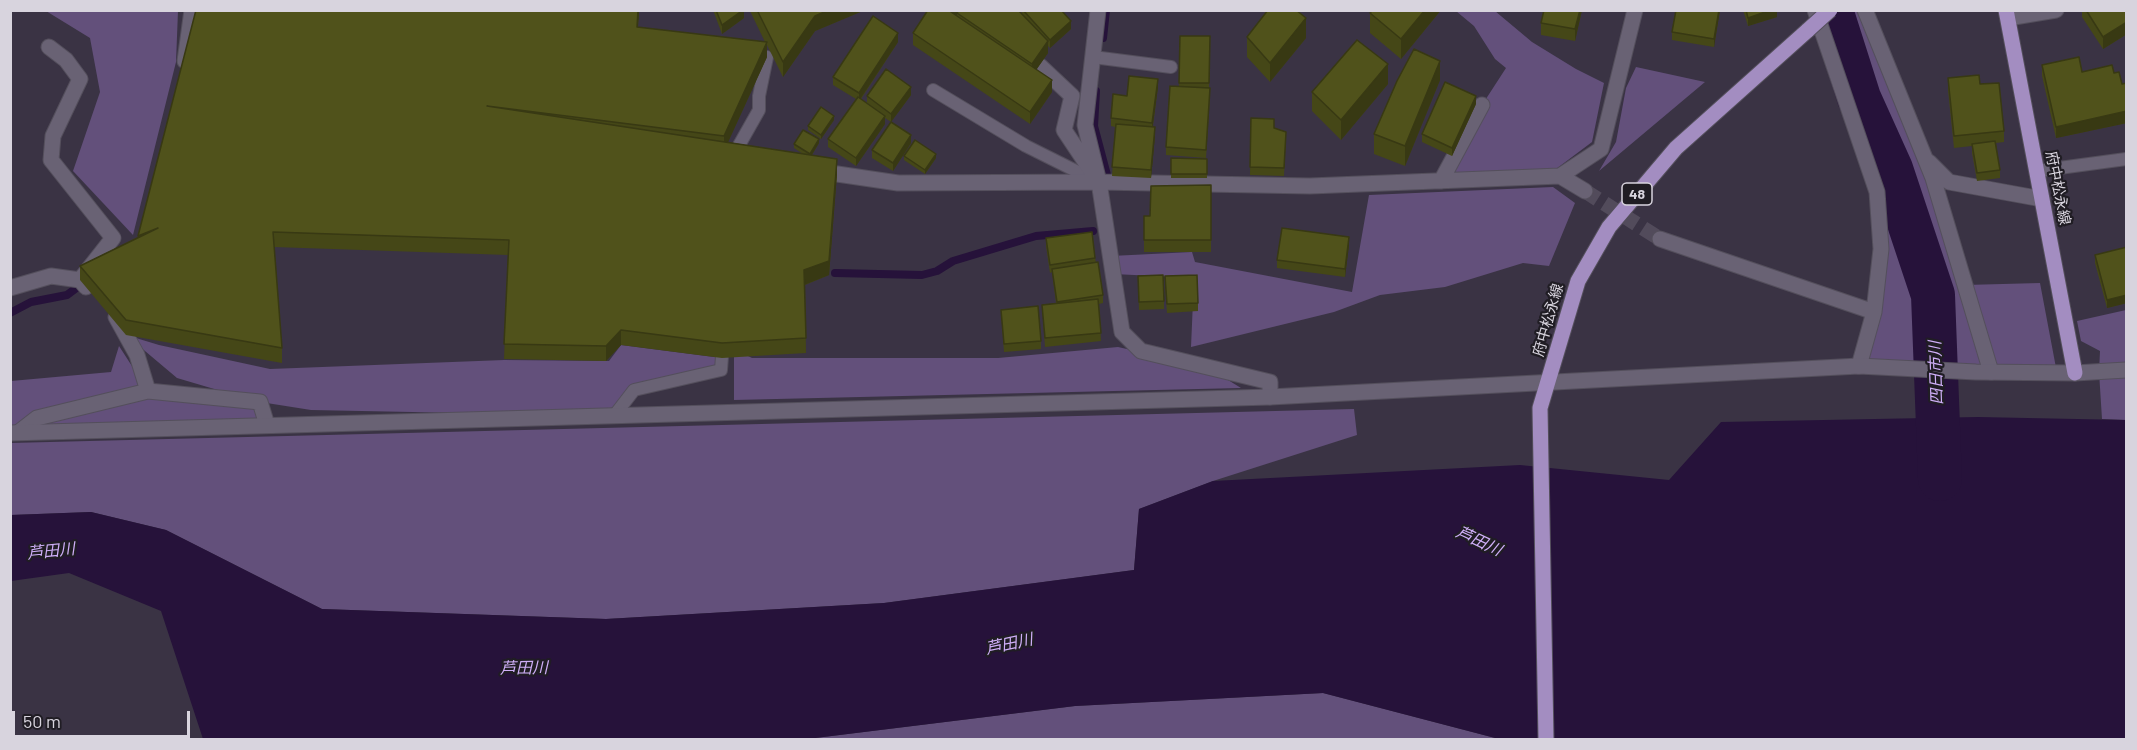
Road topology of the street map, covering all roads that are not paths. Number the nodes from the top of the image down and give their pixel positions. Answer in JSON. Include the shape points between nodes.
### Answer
{"nodes":[{"id":1,"x":192,"y":10,"type":"edge"},
{"id":2,"x":1098,"y":10,"type":"edge"},
{"id":3,"x":1635,"y":10,"type":"edge"},
{"id":4,"x":1815,"y":10,"type":"edge"},
{"id":5,"x":1830,"y":10,"type":"edge"},
{"id":6,"x":1865,"y":10,"type":"edge"},
{"id":7,"x":2056,"y":10,"type":"edge"},
{"id":8,"x":2007,"y":14,"type":"edge"},
{"id":9,"x":49,"y":47,"type":"dead end"},
{"id":10,"x":767,"y":57,"type":"edge"},
{"id":11,"x":1093,"y":57,"type":"junction"},
{"id":12,"x":1040,"y":66,"type":"edge"},
{"id":13,"x":1171,"y":67,"type":"dead end"},
{"id":14,"x":181,"y":78,"type":"edge"},
{"id":15,"x":933,"y":90,"type":"dead end"},
{"id":16,"x":1482,"y":105,"type":"dead end"},
{"id":17,"x":715,"y":155,"type":"edge"},
{"id":18,"x":733,"y":158,"type":"junction"},
{"id":19,"x":1924,"y":158,"type":"junction"},
{"id":20,"x":2127,"y":159,"type":"edge"},
{"id":21,"x":753,"y":161,"type":"edge"},
{"id":22,"x":805,"y":169,"type":"edge"},
{"id":23,"x":2037,"y":171,"type":"junction"},
{"id":24,"x":1560,"y":176,"type":"junction"},
{"id":25,"x":1441,"y":181,"type":"junction"},
{"id":26,"x":1100,"y":182,"type":"junction"},
{"id":27,"x":1585,"y":191,"type":"tunnel mouth"},
{"id":28,"x":2042,"y":199,"type":"junction"},
{"id":29,"x":1660,"y":239,"type":"tunnel mouth"},
{"id":30,"x":109,"y":266,"type":"edge"},
{"id":31,"x":80,"y":280,"type":"junction"},
{"id":32,"x":10,"y":288,"type":"edge"},
{"id":33,"x":95,"y":295,"type":"edge"},
{"id":34,"x":109,"y":310,"type":"edge"},
{"id":35,"x":1874,"y":312,"type":"junction"},
{"id":36,"x":723,"y":335,"type":"edge"},
{"id":37,"x":1858,"y":366,"type":"junction"},
{"id":38,"x":2127,"y":370,"type":"edge"},
{"id":39,"x":1984,"y":372,"type":"junction"},
{"id":40,"x":2075,"y":373,"type":"junction"},
{"id":41,"x":1548,"y":382,"type":"junction"},
{"id":42,"x":148,"y":391,"type":"junction"},
{"id":43,"x":1270,"y":397,"type":"junction"},
{"id":44,"x":614,"y":416,"type":"junction"},
{"id":45,"x":267,"y":425,"type":"junction"},
{"id":46,"x":15,"y":433,"type":"edge"},
{"id":47,"x":1546,"y":740,"type":"edge"}],
"edges":[{"from":1,"to":14,"type":"street"},
{"from":2,"to":11,"type":"street"},
{"from":3,"to":24,"type":"street","via":[[1601,149]]},
{"from":4,"to":35,"type":"street","via":[[1877,192],[1881,249]]},
{"from":5,"to":41,"type":"main road","name":"府中松永線","number":"48","bridge":true,"via":[[1676,148],[1609,227],[1578,281]]},
{"from":6,"to":19,"type":"street"},
{"from":7,"to":8,"type":"street"},
{"from":8,"to":23,"type":"main road","name":"府中松永線"},
{"from":9,"to":31,"type":"street","via":[[66,60],[80,79],[53,136],[51,160],[113,238]]},
{"from":10,"to":18,"type":"lane","via":[[759,110]]},
{"from":11,"to":13,"type":"lane"},
{"from":11,"to":26,"type":"street","via":[[1085,125]]},
{"from":12,"to":26,"type":"street","via":[[1072,96],[1064,130]]},
{"from":15,"to":26,"type":"lane","via":[[1026,146]]},
{"from":16,"to":25,"type":"street"},
{"from":17,"to":18,"type":"street"},
{"from":18,"to":21,"type":"street"},
{"from":19,"to":28,"type":"street","via":[[1949,182]]},
{"from":19,"to":39,"type":"street","via":[[1933,178]]},
{"from":20,"to":23,"type":"lane"},
{"from":22,"to":26,"type":"street","via":[[898,183]]},
{"from":23,"to":28,"type":"main road","name":"府中松永線"},
{"from":24,"to":25,"type":"street"},
{"from":24,"to":27,"type":"street"},
{"from":25,"to":26,"type":"street","via":[[1310,186]]},
{"from":26,"to":43,"type":"street","via":[[1122,332],[1141,351],[1270,382]]},
{"from":28,"to":40,"type":"main road","name":"府中松永線"},
{"from":29,"to":35,"type":"street"},
{"from":30,"to":31,"type":"street"},
{"from":31,"to":32,"type":"street","via":[[51,276]]},
{"from":31,"to":33,"type":"street"},
{"from":34,"to":42,"type":"street","via":[[137,355]]},
{"from":35,"to":37,"type":"street"},
{"from":36,"to":44,"type":"lane","via":[[721,370],[634,390]]},
{"from":37,"to":39,"type":"street"},
{"from":37,"to":41,"type":"street"},
{"from":38,"to":40,"type":"street"},
{"from":39,"to":40,"type":"street"},
{"from":41,"to":43,"type":"street"},
{"from":41,"to":47,"type":"main road","name":"府中松永線","number":"48","via":[[1540,408]]},
{"from":42,"to":45,"type":"street","via":[[260,402]]},
{"from":42,"to":46,"type":"street","via":[[37,418]]},
{"from":43,"to":44,"type":"street"},
{"from":44,"to":45,"type":"street"},
{"from":45,"to":46,"type":"street"}]}
